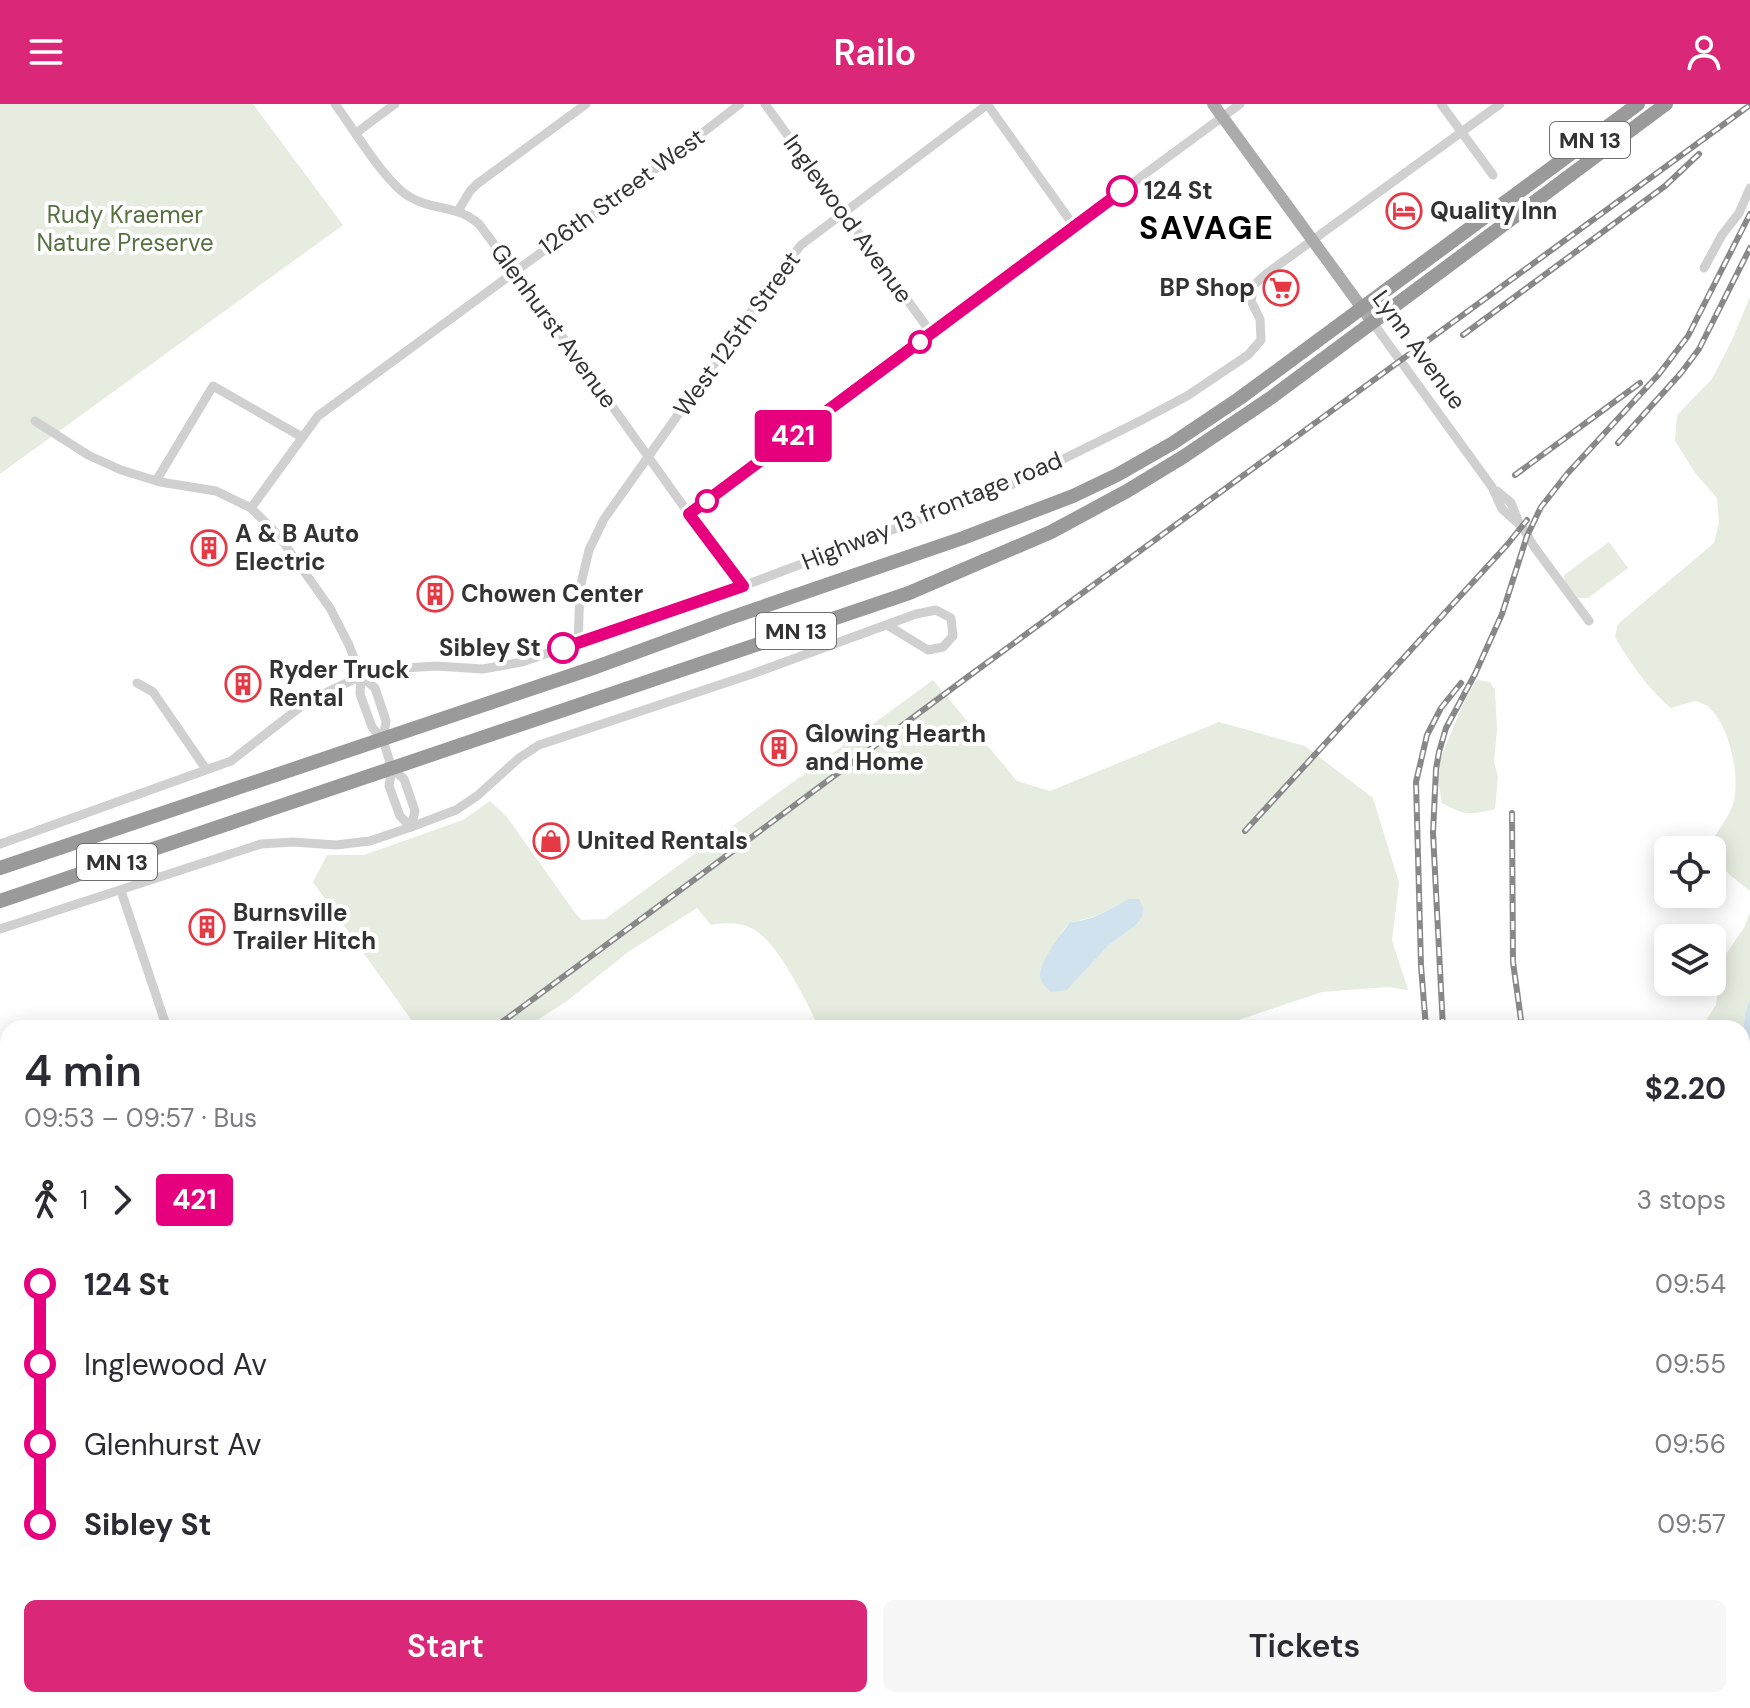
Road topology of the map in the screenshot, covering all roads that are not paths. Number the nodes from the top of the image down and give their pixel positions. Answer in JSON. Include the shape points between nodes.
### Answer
{"nodes":[{"id":1,"x":335,"y":104,"type":"edge"},
{"id":2,"x":395,"y":104,"type":"edge"},
{"id":3,"x":586,"y":104,"type":"edge"},
{"id":4,"x":740,"y":104,"type":"edge"},
{"id":5,"x":765,"y":104,"type":"edge"},
{"id":6,"x":988,"y":104,"type":"edge"},
{"id":7,"x":1213,"y":104,"type":"edge"},
{"id":8,"x":1240,"y":104,"type":"edge"},
{"id":9,"x":1441,"y":104,"type":"edge"},
{"id":10,"x":1500,"y":104,"type":"edge"},
{"id":11,"x":1638,"y":104,"type":"edge"},
{"id":12,"x":1666,"y":104,"type":"edge"},
{"id":13,"x":1223,"y":117,"type":"junction"},
{"id":14,"x":1461,"y":132,"type":"junction"},
{"id":15,"x":356,"y":133,"type":"junction"},
{"id":16,"x":1493,"y":175,"type":"dead end"},
{"id":17,"x":1750,"y":188,"type":"edge"},
{"id":18,"x":458,"y":211,"type":"junction"},
{"id":19,"x":843,"y":213,"type":"junction"},
{"id":20,"x":1074,"y":226,"type":"junction"},
{"id":21,"x":1313,"y":241,"type":"junction"},
{"id":22,"x":1704,"y":268,"type":"dead end"},
{"id":23,"x":515,"y":271,"type":"junction"},
{"id":24,"x":1362,"y":309,"type":"junction"},
{"id":25,"x":1373,"y":323,"type":"junction"},
{"id":26,"x":932,"y":334,"type":"junction"},
{"id":27,"x":35,"y":421,"type":"dead end"},
{"id":28,"x":302,"y":437,"type":"junction"},
{"id":29,"x":648,"y":457,"type":"junction"},
{"id":30,"x":156,"y":481,"type":"junction"},
{"id":31,"x":251,"y":508,"type":"junction"},
{"id":32,"x":689,"y":514,"type":"junction"},
{"id":33,"x":743,"y":586,"type":"junction"},
{"id":34,"x":1589,"y":621,"type":"dead end"},
{"id":35,"x":887,"y":625,"type":"junction"},
{"id":36,"x":578,"y":644,"type":"junction"},
{"id":37,"x":361,"y":676,"type":"junction"},
{"id":38,"x":137,"y":683,"type":"dead end"},
{"id":39,"x":383,"y":740,"type":"junction"},
{"id":40,"x":206,"y":769,"type":"junction"},
{"id":41,"x":392,"y":769,"type":"junction"},
{"id":42,"x":411,"y":827,"type":"junction"},
{"id":43,"x":0,"y":844,"type":"edge"},
{"id":44,"x":0,"y":868,"type":"edge"},
{"id":45,"x":121,"y":891,"type":"junction"},
{"id":46,"x":0,"y":901,"type":"edge"},
{"id":47,"x":0,"y":929,"type":"edge"},
{"id":48,"x":164,"y":1020,"type":"edge"}],
"edges":[{"from":1,"to":15,"type":"street","name":"Glenhurst Avenue"},
{"from":2,"to":15,"type":"street"},
{"from":3,"to":18,"type":"street","via":[[477,184]]},
{"from":4,"to":23,"type":"street","name":"126th Street West"},
{"from":5,"to":19,"type":"street","name":"Inglewood Avenue"},
{"from":6,"to":19,"type":"street","name":"West 125th Street"},
{"from":6,"to":20,"type":"street"},
{"from":7,"to":13,"type":"main road","name":"Lynn Avenue"},
{"from":8,"to":13,"type":"street"},
{"from":9,"to":14,"type":"street"},
{"from":10,"to":14,"type":"street"},
{"from":11,"to":24,"type":"highway","number":"MN 13"},
{"from":12,"to":25,"type":"highway","number":"MN 13"},
{"from":13,"to":20,"type":"street"},
{"from":13,"to":21,"type":"main road","name":"Lynn Avenue"},
{"from":14,"to":16,"type":"street"},
{"from":14,"to":21,"type":"street"},
{"from":15,"to":18,"type":"street","name":"Glenhurst Avenue","via":[[393,185],[426,205]]},
{"from":17,"to":22,"type":"street"},
{"from":18,"to":23,"type":"street","name":"Glenhurst Avenue","via":[[479,224]]},
{"from":19,"to":26,"type":"street","name":"Inglewood Avenue"},
{"from":19,"to":29,"type":"street","name":"West 125th Street","via":[[801,245]]},
{"from":20,"to":26,"type":"street"},
{"from":21,"to":24,"type":"main road","name":"Lynn Avenue"},
{"from":21,"to":33,"type":"street","name":"Highway 13 frontage road","via":[[1252,286],[1261,340],[1248,355],[1187,396],[1011,485]]},
{"from":23,"to":28,"type":"street","name":"126th Street West","via":[[318,416]]},
{"from":23,"to":29,"type":"street","name":"Glenhurst Avenue"},
{"from":24,"to":25,"type":"main road","name":"Lynn Avenue"},
{"from":24,"to":39,"type":"highway","number":"MN 13","via":[[1173,443],[1073,496]]},
{"from":25,"to":34,"type":"street","name":"Lynn Avenue","via":[[1492,487],[1502,509],[1519,524]]},
{"from":25,"to":41,"type":"highway","number":"MN 13","via":[[1183,457],[1051,532],[909,593]]},
{"from":26,"to":32,"type":"street"},
{"from":27,"to":30,"type":"street","via":[[88,455]]},
{"from":28,"to":30,"type":"street","via":[[213,386]]},
{"from":28,"to":31,"type":"street","name":"126th Street West"},
{"from":29,"to":32,"type":"street","name":"Glenhurst Avenue"},
{"from":29,"to":36,"type":"street","name":"West 125th Street","via":[[589,550],[580,588]]},
{"from":30,"to":31,"type":"street","via":[[216,491]]},
{"from":31,"to":37,"type":"street","via":[[278,535],[330,608]]},
{"from":32,"to":33,"type":"street","name":"Glenhurst Avenue"},
{"from":33,"to":36,"type":"street"},
{"from":35,"to":35,"type":"street","via":[[928,650],[943,647],[953,636],[951,618],[936,610]]},
{"from":35,"to":42,"type":"street","via":[[539,745],[456,810]]},
{"from":36,"to":37,"type":"street","via":[[483,669],[425,666]]},
{"from":37,"to":39,"type":"street","via":[[360,694],[372,727]]},
{"from":37,"to":39,"type":"street","via":[[375,688],[386,721]]},
{"from":37,"to":40,"type":"street","via":[[308,701],[231,761]]},
{"from":38,"to":40,"type":"street","via":[[153,692]]},
{"from":39,"to":41,"type":"street"},
{"from":39,"to":44,"type":"highway","number":"MN 13"},
{"from":40,"to":43,"type":"street"},
{"from":41,"to":42,"type":"street","via":[[389,786],[400,816]]},
{"from":41,"to":42,"type":"street","via":[[404,779],[415,811]]},
{"from":41,"to":46,"type":"highway","number":"MN 13"},
{"from":42,"to":45,"type":"street","via":[[370,841],[336,845],[261,844]]},
{"from":45,"to":47,"type":"street"},
{"from":45,"to":48,"type":"street"}]}
